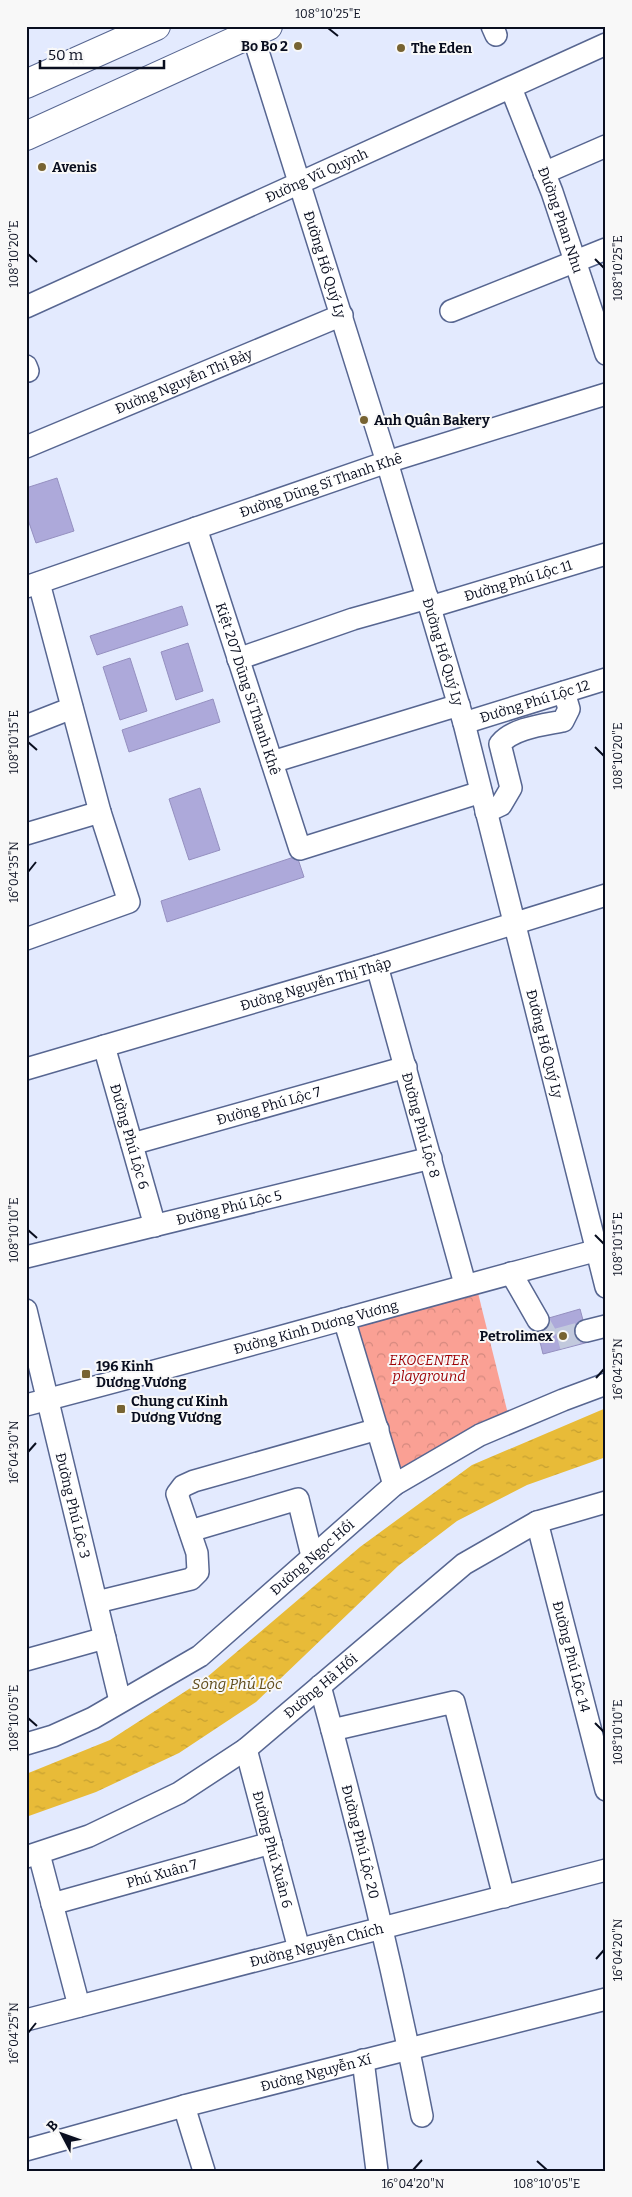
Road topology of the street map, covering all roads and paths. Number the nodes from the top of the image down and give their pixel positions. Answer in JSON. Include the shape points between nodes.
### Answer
{"nodes":[{"id":1,"x":156,"y":26,"type":"edge"},
{"id":2,"x":257,"y":29,"type":"edge"},
{"id":3,"x":606,"y":44,"type":"edge"},
{"id":4,"x":26,"y":84,"type":"edge"},
{"id":5,"x":511,"y":88,"type":"junction"},
{"id":6,"x":26,"y":136,"type":"edge"},
{"id":7,"x":606,"y":146,"type":"edge"},
{"id":8,"x":544,"y":173,"type":"junction"},
{"id":9,"x":300,"y":184,"type":"junction"},
{"id":10,"x":606,"y":249,"type":"edge"},
{"id":11,"x":575,"y":262,"type":"junction"},
{"id":12,"x":26,"y":308,"type":"edge"},
{"id":13,"x":451,"y":312,"type":"dead end"},
{"id":14,"x":342,"y":315,"type":"junction"},
{"id":15,"x":606,"y":354,"type":"edge"},
{"id":16,"x":606,"y":394,"type":"edge"},
{"id":17,"x":26,"y":447,"type":"edge"},
{"id":18,"x":388,"y":462,"type":"junction"},
{"id":19,"x":196,"y":528,"type":"junction"},
{"id":20,"x":606,"y":554,"type":"edge"},
{"id":21,"x":33,"y":585,"type":"edge"},
{"id":22,"x":429,"y":603,"type":"junction"},
{"id":23,"x":238,"y":659,"type":"junction"},
{"id":24,"x":606,"y":679,"type":"edge"},
{"id":25,"x":564,"y":692,"type":"junction"},
{"id":26,"x":72,"y":708,"type":"junction"},
{"id":27,"x":462,"y":714,"type":"junction"},
{"id":28,"x":26,"y":726,"type":"edge"},
{"id":29,"x":272,"y":762,"type":"junction"},
{"id":30,"x":484,"y":802,"type":"junction"},
{"id":31,"x":100,"y":812,"type":"junction"},
{"id":32,"x":26,"y":834,"type":"edge"},
{"id":33,"x":606,"y":895,"type":"edge"},
{"id":34,"x":514,"y":923,"type":"junction"},
{"id":35,"x":26,"y":939,"type":"edge"},
{"id":36,"x":378,"y":966,"type":"junction"},
{"id":37,"x":104,"y":1046,"type":"junction"},
{"id":38,"x":406,"y":1067,"type":"junction"},
{"id":39,"x":26,"y":1069,"type":"edge"},
{"id":40,"x":132,"y":1144,"type":"junction"},
{"id":41,"x":431,"y":1158,"type":"junction"},
{"id":42,"x":155,"y":1226,"type":"junction"},
{"id":43,"x":601,"y":1249,"type":"edge"},
{"id":44,"x":26,"y":1257,"type":"edge"},
{"id":45,"x":511,"y":1273,"type":"junction"},
{"id":46,"x":465,"y":1284,"type":"junction"},
{"id":47,"x":606,"y":1287,"type":"edge"},
{"id":48,"x":26,"y":1310,"type":"edge"},
{"id":49,"x":344,"y":1319,"type":"junction"},
{"id":50,"x":538,"y":1320,"type":"tunnel mouth"},
{"id":51,"x":606,"y":1384,"type":"edge"},
{"id":52,"x":48,"y":1400,"type":"junction"},
{"id":53,"x":26,"y":1405,"type":"edge"},
{"id":54,"x":378,"y":1430,"type":"junction"},
{"id":55,"x":394,"y":1484,"type":"junction"},
{"id":56,"x":606,"y":1502,"type":"edge"},
{"id":57,"x":537,"y":1522,"type":"junction"},
{"id":58,"x":190,"y":1530,"type":"junction"},
{"id":59,"x":312,"y":1556,"type":"junction"},
{"id":60,"x":96,"y":1602,"type":"junction"},
{"id":61,"x":105,"y":1638,"type":"junction"},
{"id":62,"x":26,"y":1660,"type":"edge"},
{"id":63,"x":320,"y":1686,"type":"junction"},
{"id":64,"x":120,"y":1701,"type":"junction"},
{"id":65,"x":332,"y":1730,"type":"junction"},
{"id":66,"x":26,"y":1744,"type":"edge"},
{"id":67,"x":246,"y":1749,"type":"junction"},
{"id":68,"x":606,"y":1790,"type":"edge"},
{"id":69,"x":271,"y":1843,"type":"junction"},
{"id":70,"x":33,"y":1855,"type":"edge"},
{"id":71,"x":606,"y":1870,"type":"edge"},
{"id":72,"x":504,"y":1897,"type":"junction"},
{"id":73,"x":52,"y":1904,"type":"junction"},
{"id":74,"x":381,"y":1928,"type":"junction"},
{"id":75,"x":299,"y":1949,"type":"junction"},
{"id":76,"x":606,"y":1999,"type":"edge"},
{"id":77,"x":79,"y":2006,"type":"junction"},
{"id":78,"x":26,"y":2020,"type":"edge"},
{"id":79,"x":409,"y":2049,"type":"junction"},
{"id":80,"x":363,"y":2060,"type":"junction"},
{"id":81,"x":184,"y":2106,"type":"junction"},
{"id":82,"x":422,"y":2116,"type":"dead end"},
{"id":83,"x":26,"y":2150,"type":"edge"},
{"id":84,"x":204,"y":2171,"type":"edge"},
{"id":85,"x":377,"y":2171,"type":"edge"}],
"edges":[{"from":1,"to":4,"type":"main road"},
{"from":2,"to":6,"type":"main road"},
{"from":2,"to":9,"type":"street","name":"Đường Hồ Quý Ly"},
{"from":3,"to":5,"type":"street","name":"Đường Vũ Quỳnh"},
{"from":5,"to":8,"type":"street","name":"Đường Phan Nhu"},
{"from":5,"to":9,"type":"street","name":"Đường Vũ Quỳnh"},
{"from":7,"to":8,"type":"street"},
{"from":8,"to":11,"type":"street","name":"Đường Phan Nhu"},
{"from":9,"to":12,"type":"street","name":"Đường Vũ Quỳnh"},
{"from":9,"to":14,"type":"street","name":"Đường Hồ Quý Ly"},
{"from":10,"to":11,"type":"street"},
{"from":11,"to":13,"type":"street"},
{"from":11,"to":15,"type":"street","name":"Đường Phan Nhu"},
{"from":14,"to":17,"type":"street","name":"Đường Nguyễn Thị Bảy"},
{"from":14,"to":18,"type":"street","name":"Đường Hồ Quý Ly"},
{"from":16,"to":18,"type":"street","name":"Đường Dũng Sĩ Thanh Khê"},
{"from":18,"to":19,"type":"street","name":"Đường Dũng Sĩ Thanh Khê"},
{"from":18,"to":22,"type":"street","name":"Đường Hồ Quý Ly"},
{"from":19,"to":21,"type":"street","name":"Đường Dũng Sĩ Thanh Khê"},
{"from":19,"to":23,"type":"street","name":"Kiệt 207 Dũng Sĩ Thanh Khê"},
{"from":20,"to":22,"type":"street","name":"Đường Phú Lộc 11"},
{"from":21,"to":26,"type":"street","name":"Đường Dũng Sĩ Thanh Khê"},
{"from":22,"to":23,"type":"street","name":"Đường Phú Lộc 11","via":[[353,619]]},
{"from":22,"to":27,"type":"street","name":"Đường Hồ Quý Ly"},
{"from":23,"to":29,"type":"street","name":"Kiệt 207 Dũng Sĩ Thanh Khê"},
{"from":24,"to":25,"type":"street","name":"Đường Phú Lộc 12"},
{"from":25,"to":27,"type":"street","name":"Đường Phú Lộc 12"},
{"from":25,"to":30,"type":"street","via":[[568,709],[563,721],[531,728],[505,738],[500,744],[511,788],[501,805]]},
{"from":26,"to":28,"type":"street"},
{"from":26,"to":31,"type":"street","name":"Đường Dũng Sĩ Thanh Khê"},
{"from":27,"to":29,"type":"street","name":"Đường Phú Lộc 12"},
{"from":27,"to":30,"type":"street","name":"Đường Hồ Quý Ly"},
{"from":29,"to":30,"type":"street","name":"Kiệt 207 Dũng Sĩ Thanh Khê","via":[[300,849]]},
{"from":30,"to":34,"type":"street","name":"Đường Hồ Quý Ly"},
{"from":31,"to":32,"type":"street"},
{"from":31,"to":35,"type":"street","name":"Đường Dũng Sĩ Thanh Khê","via":[[129,902]]},
{"from":33,"to":34,"type":"street","name":"Đường Nguyễn Thị Thập"},
{"from":34,"to":36,"type":"street","name":"Đường Nguyễn Thị Thập"},
{"from":34,"to":43,"type":"street","name":"Đường Hồ Quý Ly"},
{"from":36,"to":37,"type":"street","name":"Đường Nguyễn Thị Thập"},
{"from":36,"to":38,"type":"street","name":"Đường Phú Lộc 8"},
{"from":37,"to":39,"type":"street","name":"Đường Nguyễn Thị Thập"},
{"from":37,"to":40,"type":"street","name":"Đường Phú Lộc 6"},
{"from":38,"to":40,"type":"street","name":"Đường Phú Lộc 7"},
{"from":38,"to":41,"type":"street","name":"Đường Phú Lộc 8"},
{"from":40,"to":42,"type":"street","name":"Đường Phú Lộc 6"},
{"from":41,"to":42,"type":"street","name":"Đường Phú Lộc 5"},
{"from":41,"to":46,"type":"street","name":"Đường Phú Lộc 8"},
{"from":42,"to":44,"type":"street","name":"Đường Phú Lộc 5"},
{"from":43,"to":45,"type":"street","name":"Đường Kinh Dương Vương"},
{"from":43,"to":47,"type":"street","name":"Đường Hồ Quý Ly"},
{"from":45,"to":46,"type":"street","name":"Đường Kinh Dương Vương"},
{"from":45,"to":50,"type":"street"},
{"from":46,"to":49,"type":"street","name":"Đường Kinh Dương Vương"},
{"from":48,"to":52,"type":"street","name":"Đường Phú Lộc 3"},
{"from":49,"to":52,"type":"street","name":"Đường Kinh Dương Vương"},
{"from":49,"to":54,"type":"street"},
{"from":51,"to":55,"type":"street","name":"Đường Ngọc Hồi","via":[[480,1435]]},
{"from":52,"to":53,"type":"street","name":"Đường Kinh Dương Vương"},
{"from":52,"to":60,"type":"street","name":"Đường Phú Lộc 3"},
{"from":54,"to":55,"type":"street"},
{"from":54,"to":58,"type":"street","via":[[183,1486],[177,1494]]},
{"from":55,"to":59,"type":"street","name":"Đường Ngọc Hồi"},
{"from":56,"to":57,"type":"street","name":"Đường Hà Hồi"},
{"from":57,"to":63,"type":"street","name":"Đường Hà Hồi","via":[[464,1564]]},
{"from":57,"to":68,"type":"street","name":"Đường Phú Lộc 14"},
{"from":58,"to":59,"type":"street","via":[[298,1499]]},
{"from":58,"to":60,"type":"street","via":[[197,1553],[198,1572],[191,1579]]},
{"from":59,"to":64,"type":"street","name":"Đường Ngọc Hồi","via":[[200,1656]]},
{"from":60,"to":61,"type":"street","name":"Đường Phú Lộc 3"},
{"from":61,"to":62,"type":"street"},
{"from":61,"to":64,"type":"street","name":"Đường Phú Lộc 3"},
{"from":63,"to":65,"type":"street","name":"Đường Phú Lộc 20"},
{"from":63,"to":67,"type":"street","name":"Đường Hà Hồi"},
{"from":64,"to":66,"type":"street","name":"Đường Ngọc Hồi","via":[[93,1718]]},
{"from":65,"to":72,"type":"street","via":[[454,1702]]},
{"from":65,"to":74,"type":"street","name":"Đường Phú Lộc 20"},
{"from":67,"to":69,"type":"street","name":"Đường Phú Xuân 6"},
{"from":67,"to":70,"type":"street","name":"Đường Hà Hồi","via":[[179,1793],[89,1836]]},
{"from":69,"to":73,"type":"street","name":"Phú Xuân 7"},
{"from":69,"to":75,"type":"street","name":"Đường Phú Xuân 6"},
{"from":70,"to":73,"type":"street"},
{"from":71,"to":72,"type":"street","name":"Đường Nguyễn Chích"},
{"from":72,"to":74,"type":"street","name":"Đường Nguyễn Chích"},
{"from":73,"to":77,"type":"street"},
{"from":74,"to":75,"type":"street","name":"Đường Nguyễn Chích"},
{"from":74,"to":79,"type":"street","name":"Đường Phú Lộc 20"},
{"from":75,"to":77,"type":"street","name":"Đường Nguyễn Chích"},
{"from":76,"to":79,"type":"street","name":"Đường Nguyễn Xí"},
{"from":77,"to":78,"type":"street","name":"Đường Nguyễn Chích"},
{"from":79,"to":80,"type":"street","name":"Đường Nguyễn Xí"},
{"from":79,"to":82,"type":"street","name":"Đường Phú Lộc 20"},
{"from":80,"to":81,"type":"street","name":"Đường Nguyễn Xí"},
{"from":80,"to":85,"type":"street"},
{"from":81,"to":83,"type":"street","name":"Đường Nguyễn Xí"},
{"from":81,"to":84,"type":"street"}]}
